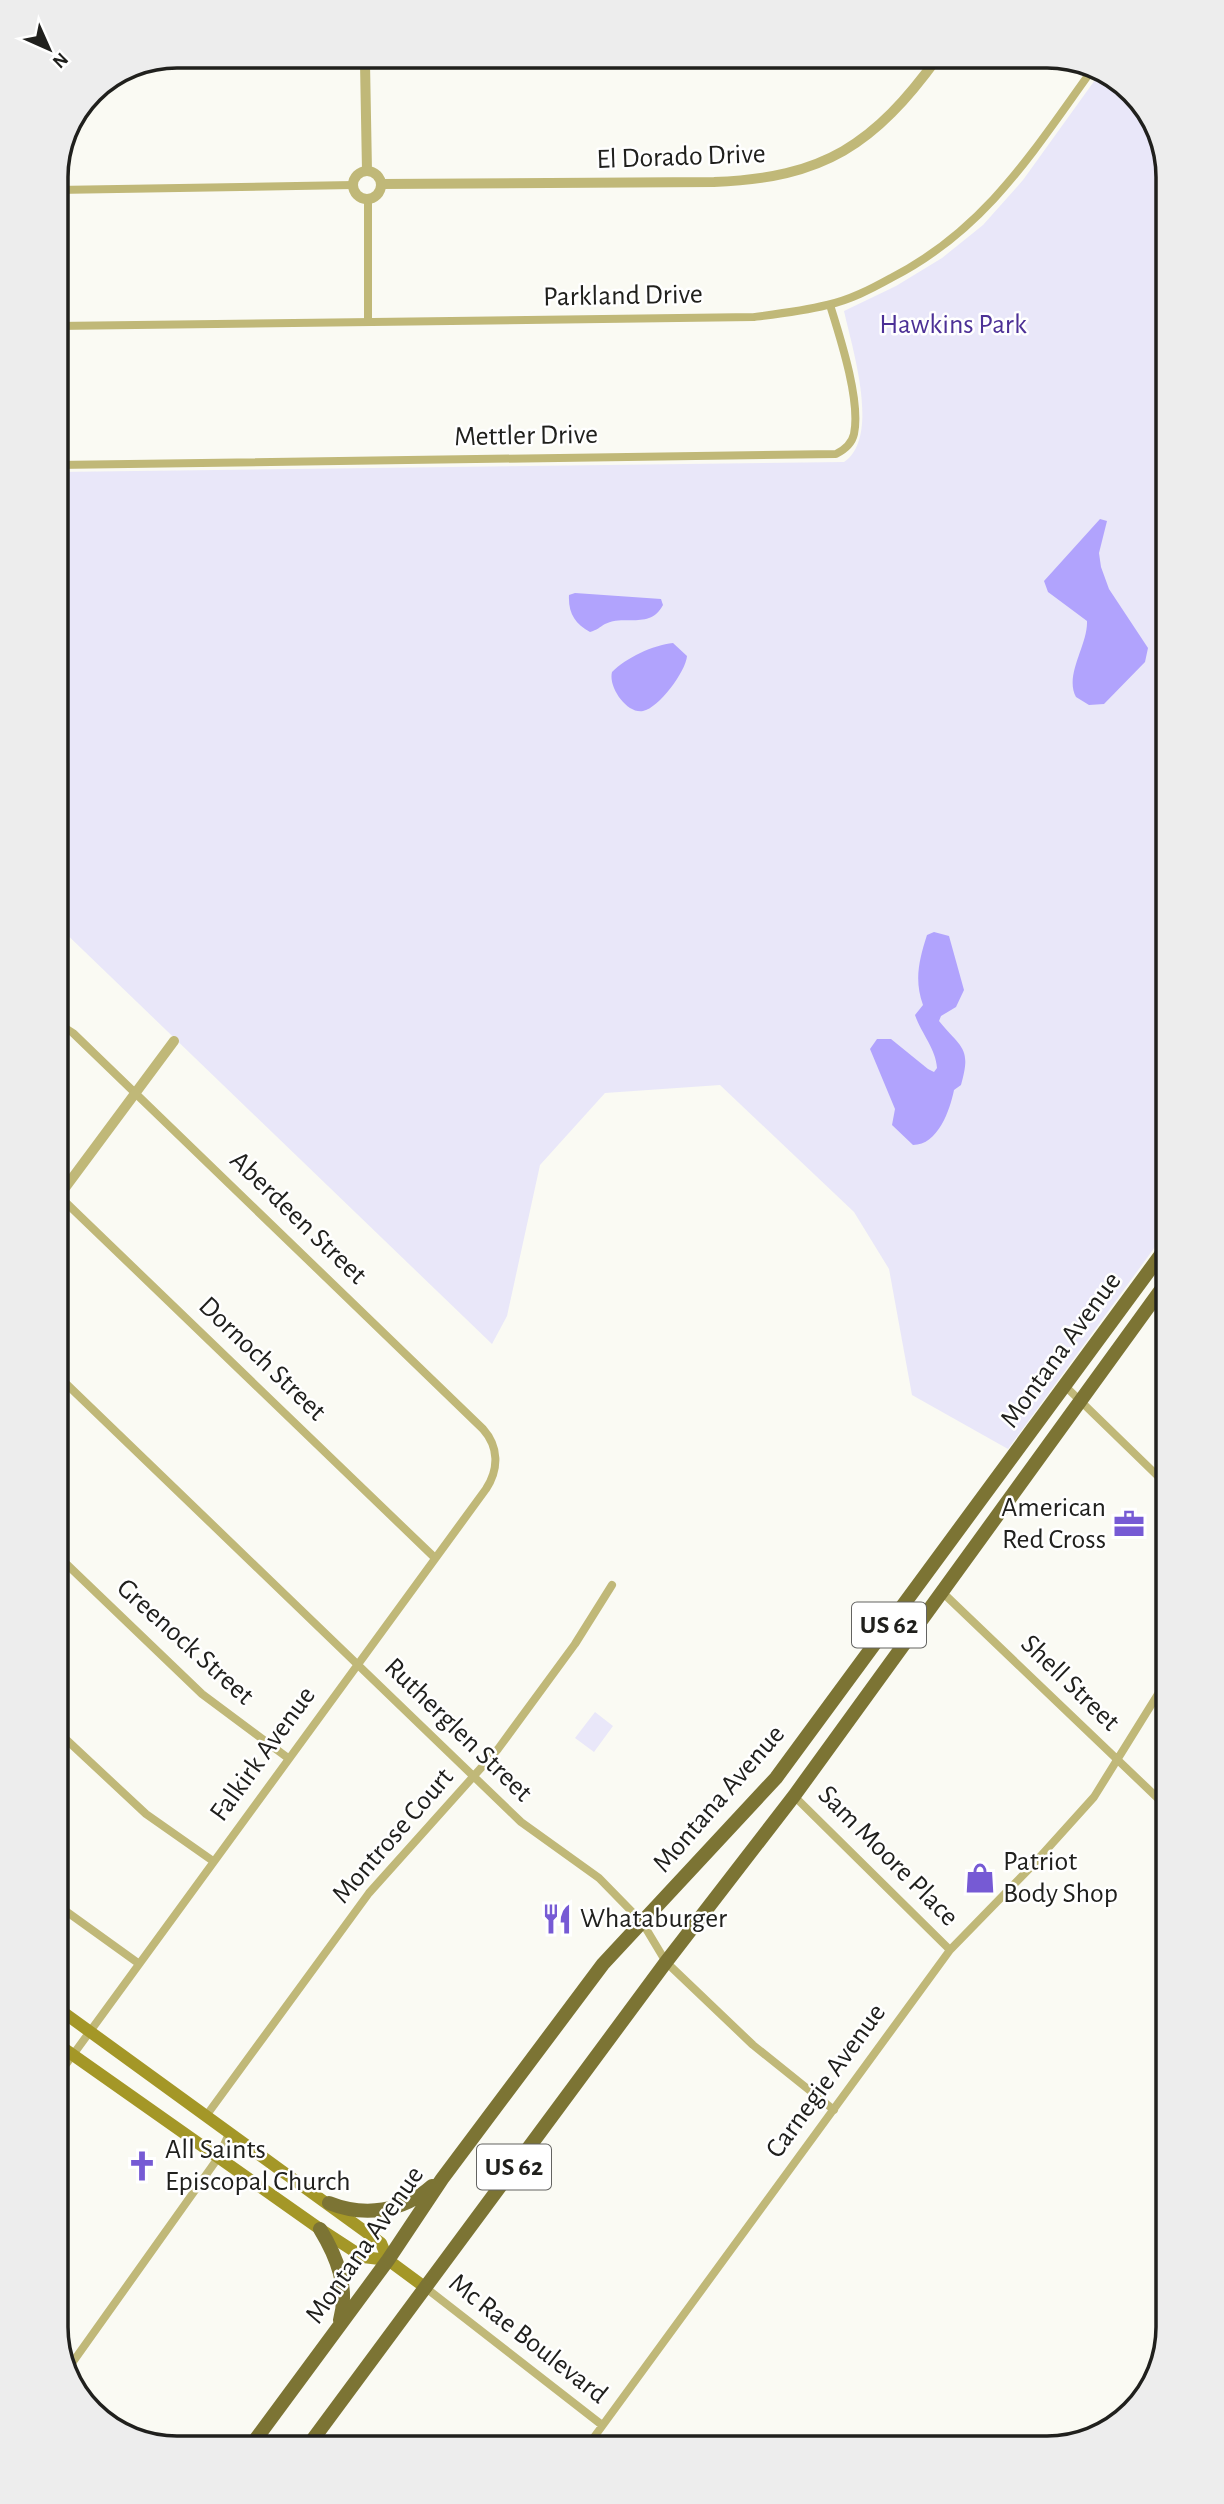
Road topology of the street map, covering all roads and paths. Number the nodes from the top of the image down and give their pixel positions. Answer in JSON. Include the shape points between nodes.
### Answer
{"nodes":[{"id":1,"x":365,"y":68,"type":"edge"},
{"id":2,"x":930,"y":68,"type":"edge"},
{"id":3,"x":1088,"y":77,"type":"edge"},
{"id":4,"x":367,"y":171,"type":"junction"},
{"id":5,"x":381,"y":184,"type":"junction"},
{"id":6,"x":353,"y":185,"type":"junction"},
{"id":7,"x":68,"y":190,"type":"edge"},
{"id":8,"x":368,"y":199,"type":"junction"},
{"id":9,"x":830,"y":305,"type":"junction"},
{"id":10,"x":368,"y":322,"type":"junction"},
{"id":11,"x":68,"y":326,"type":"edge"},
{"id":12,"x":68,"y":465,"type":"edge"},
{"id":13,"x":68,"y":1030,"type":"edge"},
{"id":14,"x":174,"y":1041,"type":"dead end"},
{"id":15,"x":135,"y":1092,"type":"junction"},
{"id":16,"x":68,"y":1182,"type":"edge"},
{"id":17,"x":68,"y":1208,"type":"edge"},
{"id":18,"x":1156,"y":1261,"type":"edge"},
{"id":19,"x":1156,"y":1296,"type":"edge"},
{"id":20,"x":68,"y":1386,"type":"edge"},
{"id":21,"x":1065,"y":1386,"type":"junction"},
{"id":22,"x":1080,"y":1401,"type":"junction"},
{"id":23,"x":496,"y":1454,"type":"joint"},
{"id":24,"x":1156,"y":1474,"type":"edge"},
{"id":25,"x":435,"y":1558,"type":"junction"},
{"id":26,"x":68,"y":1565,"type":"edge"},
{"id":27,"x":612,"y":1585,"type":"dead end"},
{"id":28,"x":941,"y":1591,"type":"junction"},
{"id":29,"x":357,"y":1665,"type":"junction"},
{"id":30,"x":1156,"y":1697,"type":"edge"},
{"id":31,"x":68,"y":1741,"type":"edge"},
{"id":32,"x":288,"y":1758,"type":"junction"},
{"id":33,"x":1117,"y":1759,"type":"junction"},
{"id":34,"x":475,"y":1778,"type":"junction"},
{"id":35,"x":794,"y":1796,"type":"junction"},
{"id":36,"x":1156,"y":1796,"type":"edge"},
{"id":37,"x":213,"y":1861,"type":"junction"},
{"id":38,"x":68,"y":1913,"type":"edge"},
{"id":39,"x":642,"y":1922,"type":"junction"},
{"id":40,"x":950,"y":1950,"type":"junction"},
{"id":41,"x":666,"y":1962,"type":"junction"},
{"id":42,"x":138,"y":1963,"type":"junction"},
{"id":43,"x":68,"y":2016,"type":"edge"},
{"id":44,"x":91,"y":2032,"type":"junction"},
{"id":45,"x":68,"y":2052,"type":"edge"},
{"id":46,"x":74,"y":2057,"type":"junction"},
{"id":47,"x":68,"y":2064,"type":"edge"},
{"id":48,"x":834,"y":2110,"type":"junction"},
{"id":49,"x":206,"y":2116,"type":"junction"},
{"id":50,"x":229,"y":2134,"type":"junction"},
{"id":51,"x":218,"y":2158,"type":"junction"},
{"id":52,"x":442,"y":2179,"type":"junction"},
{"id":53,"x":329,"y":2203,"type":"junction"},
{"id":54,"x":320,"y":2229,"type":"junction"},
{"id":55,"x":388,"y":2260,"type":"junction"},
{"id":56,"x":426,"y":2288,"type":"junction"},
{"id":57,"x":339,"y":2325,"type":"junction"},
{"id":58,"x":74,"y":2361,"type":"edge"},
{"id":59,"x":603,"y":2425,"type":"junction"},
{"id":60,"x":258,"y":2436,"type":"edge"},
{"id":61,"x":315,"y":2436,"type":"edge"},
{"id":62,"x":595,"y":2436,"type":"edge"}],
"edges":[{"from":1,"to":4,"type":"street"},
{"from":2,"to":5,"type":"street","name":"El Dorado Drive","via":[[872,134],[843,153],[783,175],[714,182]]},
{"from":3,"to":9,"type":"street","name":"Parkland Drive","via":[[1007,186],[968,228],[919,264]]},
{"from":4,"to":5,"type":"street","via":[[377,175]]},
{"from":4,"to":6,"type":"street","via":[[357,175]]},
{"from":5,"to":8,"type":"street","via":[[377,194]]},
{"from":6,"to":7,"type":"street"},
{"from":6,"to":8,"type":"street","via":[[357,195]]},
{"from":8,"to":10,"type":"street"},
{"from":9,"to":10,"type":"street","name":"Parkland Drive","via":[[754,317]]},
{"from":9,"to":12,"type":"street","name":"Mettler Drive","via":[[846,360],[855,423],[851,441],[836,454]]},
{"from":10,"to":11,"type":"street","name":"Parkland Drive"},
{"from":13,"to":15,"type":"street","name":"Aberdeen Street"},
{"from":14,"to":15,"type":"street"},
{"from":15,"to":16,"type":"street"},
{"from":15,"to":23,"type":"street","name":"Aberdeen Street","via":[[483,1429]]},
{"from":17,"to":25,"type":"street","name":"Dornoch Street"},
{"from":18,"to":21,"type":"highway","name":"Montana Avenue","number":"US 62"},
{"from":19,"to":22,"type":"highway","name":"Montana Avenue","number":"US 62"},
{"from":20,"to":29,"type":"street","name":"Rutherglen Street"},
{"from":21,"to":22,"type":"street"},
{"from":21,"to":39,"type":"highway","name":"Montana Avenue","number":"US 62","via":[[776,1778]]},
{"from":22,"to":24,"type":"street"},
{"from":22,"to":28,"type":"highway","name":"Montana Avenue","number":"US 62"},
{"from":23,"to":25,"type":"street","name":"Falkirk Avenue","via":[[493,1479]]},
{"from":25,"to":29,"type":"street","name":"Falkirk Avenue"},
{"from":26,"to":32,"type":"street","name":"Greenock Street","via":[[202,1694]]},
{"from":27,"to":34,"type":"street","name":"Montrose Court","via":[[575,1644]]},
{"from":28,"to":33,"type":"street","name":"Shell Street"},
{"from":28,"to":35,"type":"highway","name":"Montana Avenue","number":"US 62"},
{"from":29,"to":32,"type":"street","name":"Falkirk Avenue"},
{"from":29,"to":34,"type":"street","name":"Rutherglen Street"},
{"from":30,"to":33,"type":"street","name":"Carnegie Avenue"},
{"from":31,"to":37,"type":"street","via":[[146,1814]]},
{"from":32,"to":37,"type":"street","name":"Falkirk Avenue"},
{"from":33,"to":36,"type":"street","name":"Shell Street"},
{"from":33,"to":40,"type":"street","name":"Carnegie Avenue","via":[[1073,1823]]},
{"from":34,"to":39,"type":"street","name":"Rutherglen Street","via":[[522,1822],[599,1878]]},
{"from":34,"to":49,"type":"street","name":"Montrose Court","via":[[369,1893]]},
{"from":35,"to":40,"type":"street","name":"Sam Moore Place"},
{"from":35,"to":41,"type":"highway","name":"Montana Avenue","number":"US 62"},
{"from":37,"to":42,"type":"street","name":"Falkirk Avenue"},
{"from":38,"to":42,"type":"street"},
{"from":39,"to":41,"type":"street","name":"Rutherglen Street"},
{"from":39,"to":52,"type":"highway","name":"Montana Avenue","number":"US 62","via":[[603,1964]]},
{"from":40,"to":48,"type":"street","name":"Carnegie Avenue"},
{"from":41,"to":48,"type":"street","name":"Rutherglen Street","via":[[762,2054]]},
{"from":41,"to":56,"type":"highway","name":"Montana Avenue","number":"US 62"},
{"from":42,"to":44,"type":"street","name":"Falkirk Avenue"},
{"from":43,"to":44,"type":"main road"},
{"from":44,"to":46,"type":"street","name":"Falkirk Avenue"},
{"from":44,"to":49,"type":"main road"},
{"from":45,"to":46,"type":"main road"},
{"from":46,"to":47,"type":"street","name":"Falkirk Avenue"},
{"from":46,"to":51,"type":"main road"},
{"from":48,"to":59,"type":"street","name":"Carnegie Avenue"},
{"from":49,"to":50,"type":"main road"},
{"from":50,"to":51,"type":"street"},
{"from":50,"to":53,"type":"main road"},
{"from":51,"to":54,"type":"main road"},
{"from":51,"to":58,"type":"street"},
{"from":52,"to":53,"type":"highway","via":[[391,2208],[360,2212]]},
{"from":52,"to":55,"type":"highway","name":"Montana Avenue","number":"US 62"},
{"from":53,"to":55,"type":"main road","via":[[381,2243]]},
{"from":54,"to":55,"type":"main road","via":[[363,2257]]},
{"from":54,"to":57,"type":"highway","via":[[341,2277]]},
{"from":55,"to":56,"type":"main road"},
{"from":55,"to":57,"type":"highway","name":"Montana Avenue","number":"US 62"},
{"from":56,"to":59,"type":"street","name":"Mc Rae Boulevard"},
{"from":56,"to":61,"type":"highway","name":"Montana Avenue","number":"US 62"},
{"from":57,"to":60,"type":"highway","name":"Montana Avenue","number":"US 62"},
{"from":59,"to":62,"type":"street","name":"Carnegie Avenue"}]}
